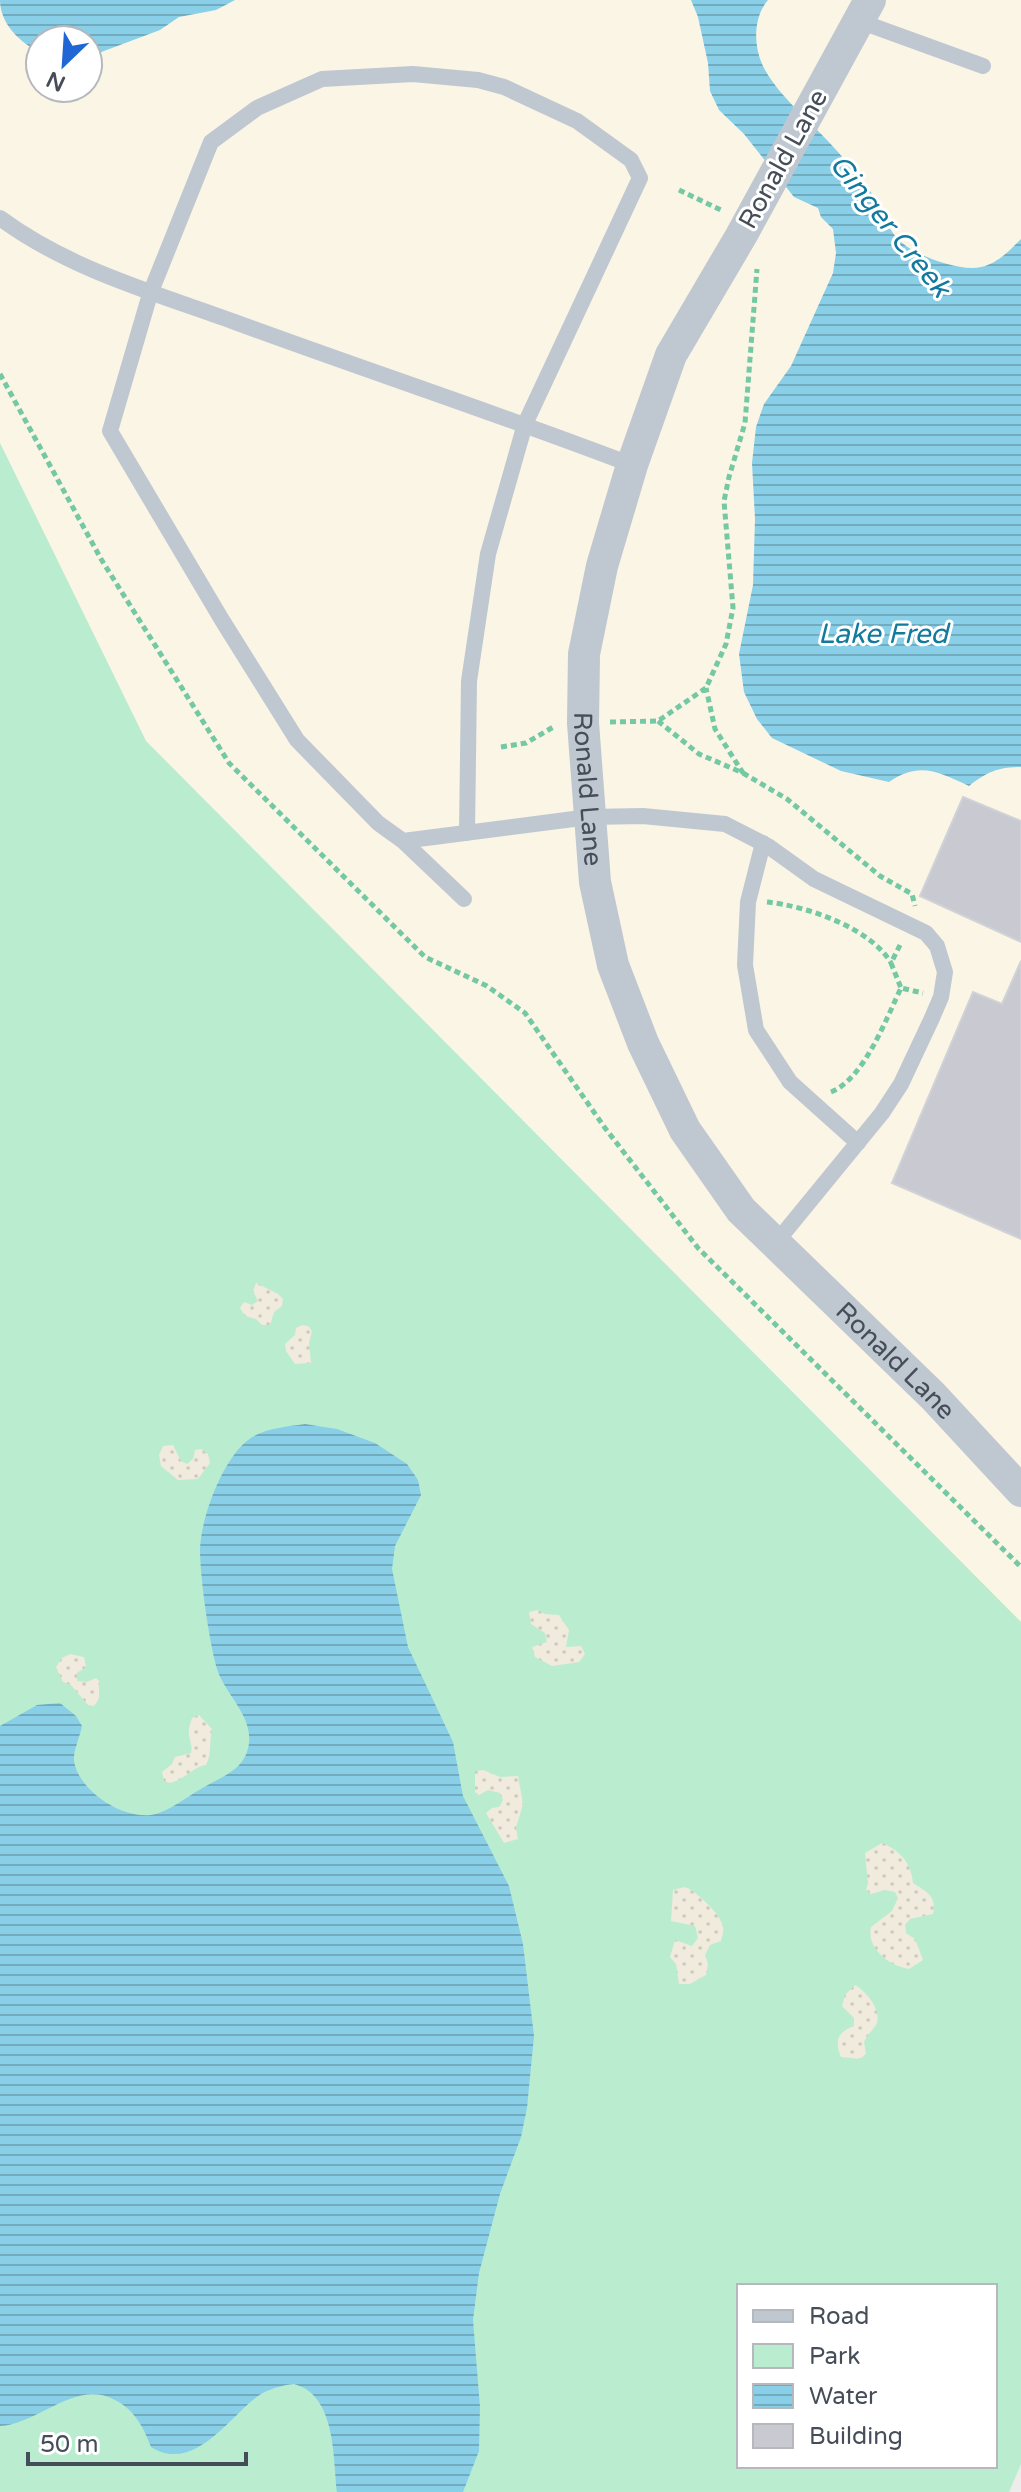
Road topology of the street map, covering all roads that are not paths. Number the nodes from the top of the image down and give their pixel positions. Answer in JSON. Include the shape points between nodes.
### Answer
{"nodes":[{"id":1,"x":864,"y":10,"type":"edge"},
{"id":2,"x":983,"y":66,"type":"dead end"},
{"id":3,"x":0,"y":218,"type":"edge"},
{"id":4,"x":150,"y":294,"type":"junction"},
{"id":5,"x":525,"y":424,"type":"junction"},
{"id":6,"x":632,"y":465,"type":"junction"},
{"id":7,"x":589,"y":817,"type":"junction"},
{"id":8,"x":467,"y":833,"type":"junction"},
{"id":9,"x":403,"y":841,"type":"junction"},
{"id":10,"x":763,"y":843,"type":"junction"},
{"id":11,"x":464,"y":899,"type":"dead end"},
{"id":12,"x":858,"y":1143,"type":"junction"},
{"id":13,"x":774,"y":1245,"type":"junction"},
{"id":14,"x":1021,"y":1491,"type":"edge"}],
"edges":[{"from":1,"to":2,"type":"lane"},
{"from":1,"to":6,"type":"street","name":"Ronald Lane","via":[[671,355]]},
{"from":3,"to":4,"type":"lane","via":[[77,264]]},
{"from":4,"to":5,"type":"lane"},
{"from":4,"to":5,"type":"lane","via":[[211,142],[257,108],[322,79],[413,74],[504,87],[577,121],[631,160],[640,178]]},
{"from":4,"to":9,"type":"lane","via":[[110,431],[297,740],[378,823]]},
{"from":5,"to":6,"type":"lane"},
{"from":5,"to":8,"type":"lane","via":[[488,554],[469,681]]},
{"from":6,"to":7,"type":"street","name":"Ronald Lane","via":[[602,566],[584,654]]},
{"from":7,"to":8,"type":"lane"},
{"from":7,"to":10,"type":"lane","via":[[725,824]]},
{"from":7,"to":13,"type":"street","name":"Ronald Lane","via":[[595,882],[613,965],[643,1043],[685,1130],[741,1210]]},
{"from":8,"to":9,"type":"lane"},
{"from":9,"to":11,"type":"lane"},
{"from":10,"to":12,"type":"lane","via":[[748,902],[745,965],[756,1030],[790,1082]]},
{"from":10,"to":12,"type":"lane","via":[[814,879],[926,933],[937,946],[945,972],[941,997],[901,1084]]},
{"from":12,"to":13,"type":"lane"},
{"from":13,"to":14,"type":"street","name":"Ronald Lane","via":[[933,1396]]}]}
